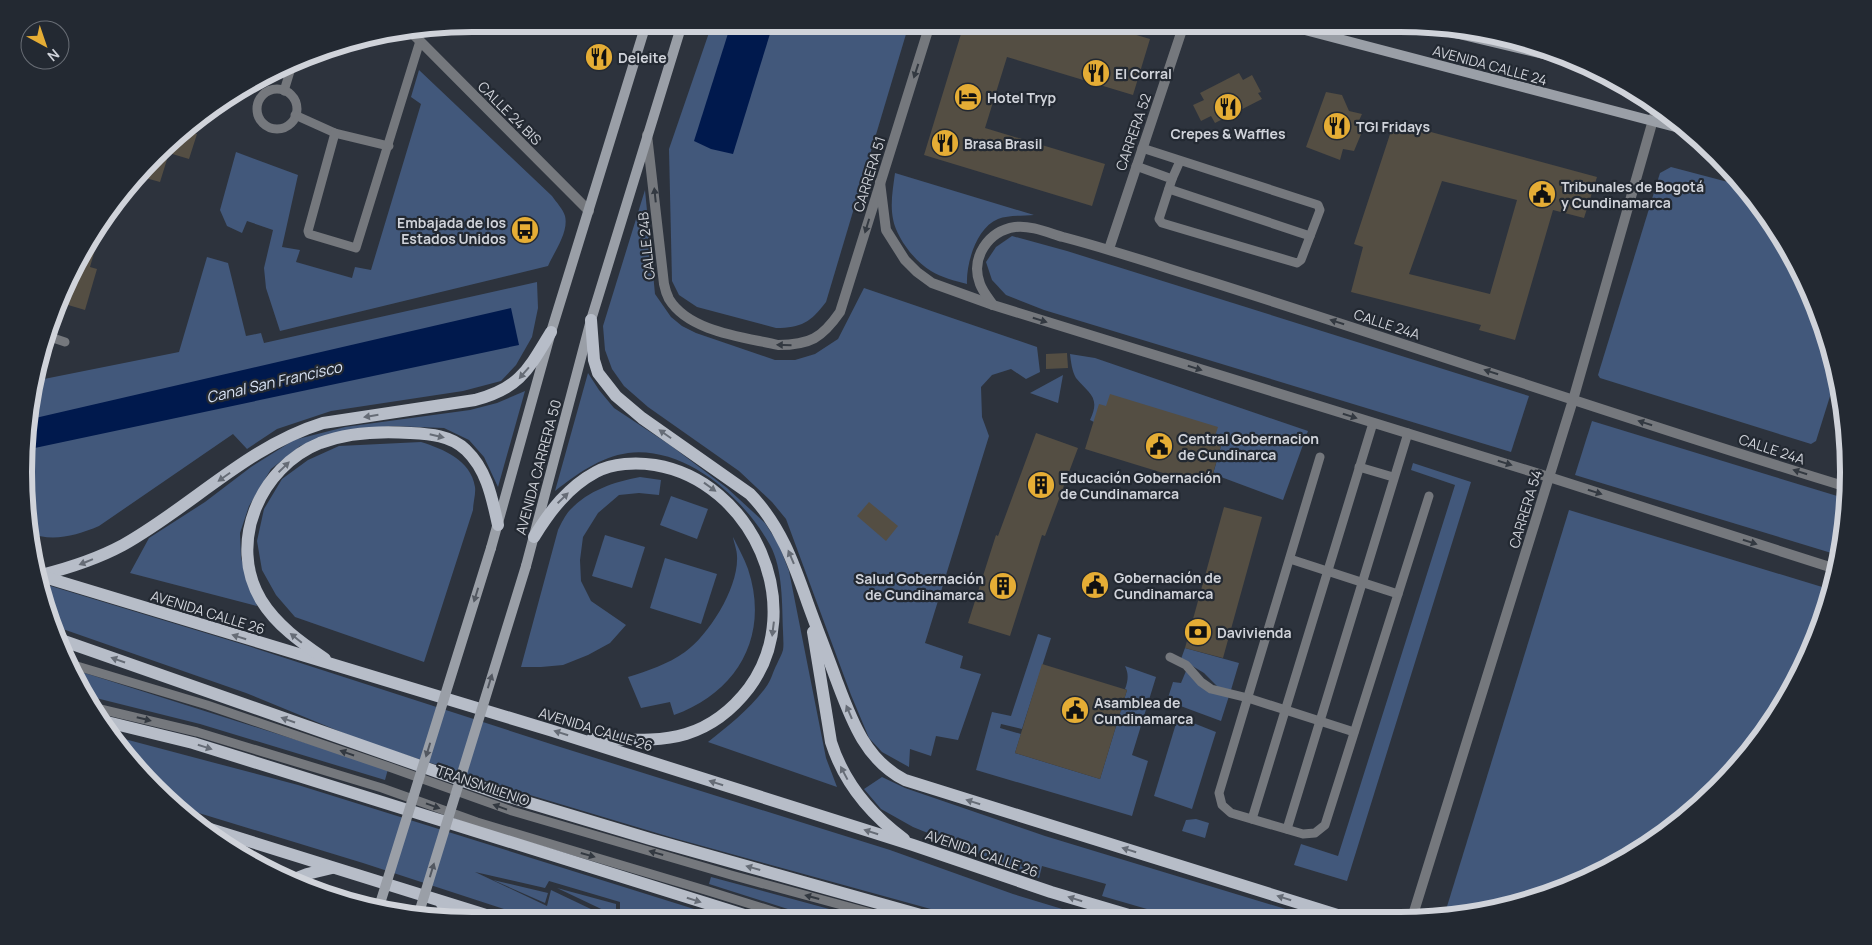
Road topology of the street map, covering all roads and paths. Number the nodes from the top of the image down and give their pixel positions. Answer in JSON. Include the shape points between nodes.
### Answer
{"nodes":[{"id":1,"x":644,"y":32,"type":"edge"},
{"id":2,"x":679,"y":32,"type":"edge"},
{"id":3,"x":927,"y":32,"type":"edge"},
{"id":4,"x":1181,"y":32,"type":"edge"},
{"id":5,"x":1316,"y":32,"type":"edge"},
{"id":6,"x":416,"y":37,"type":"edge"},
{"id":7,"x":290,"y":73,"type":"edge"},
{"id":8,"x":284,"y":91,"type":"junction"},
{"id":9,"x":1654,"y":114,"type":"edge"},
{"id":10,"x":295,"y":115,"type":"junction"},
{"id":11,"x":1652,"y":121,"type":"junction"},
{"id":12,"x":1670,"y":126,"type":"edge"},
{"id":13,"x":335,"y":133,"type":"junction"},
{"id":14,"x":647,"y":133,"type":"junction"},
{"id":15,"x":389,"y":146,"type":"junction"},
{"id":16,"x":1142,"y":148,"type":"junction"},
{"id":17,"x":1180,"y":161,"type":"junction"},
{"id":18,"x":1136,"y":166,"type":"junction"},
{"id":19,"x":1172,"y":180,"type":"junction"},
{"id":20,"x":880,"y":182,"type":"junction"},
{"id":21,"x":1169,"y":189,"type":"junction"},
{"id":22,"x":588,"y":211,"type":"junction"},
{"id":23,"x":1310,"y":236,"type":"junction"},
{"id":24,"x":1108,"y":249,"type":"junction"},
{"id":25,"x":993,"y":305,"type":"junction"},
{"id":26,"x":591,"y":320,"type":"junction"},
{"id":27,"x":829,"y":329,"type":"joint"},
{"id":28,"x":551,"y":332,"type":"junction"},
{"id":29,"x":54,"y":338,"type":"edge"},
{"id":30,"x":65,"y":342,"type":"dead end"},
{"id":31,"x":1573,"y":400,"type":"junction"},
{"id":32,"x":1373,"y":423,"type":"junction"},
{"id":33,"x":1408,"y":433,"type":"junction"},
{"id":34,"x":1320,"y":457,"type":"dead end"},
{"id":35,"x":1359,"y":467,"type":"junction"},
{"id":36,"x":1393,"y":477,"type":"junction"},
{"id":37,"x":1549,"y":477,"type":"junction"},
{"id":38,"x":1840,"y":485,"type":"edge"},
{"id":39,"x":1429,"y":496,"type":"dead end"},
{"id":40,"x":498,"y":525,"type":"junction"},
{"id":41,"x":534,"y":537,"type":"junction"},
{"id":42,"x":1290,"y":559,"type":"junction"},
{"id":43,"x":1829,"y":567,"type":"edge"},
{"id":44,"x":1327,"y":571,"type":"junction"},
{"id":45,"x":45,"y":575,"type":"edge"},
{"id":46,"x":45,"y":577,"type":"edge"},
{"id":47,"x":1362,"y":582,"type":"junction"},
{"id":48,"x":1398,"y":594,"type":"junction"},
{"id":49,"x":808,"y":603,"type":"junction"},
{"id":50,"x":66,"y":642,"type":"edge"},
{"id":51,"x":1170,"y":658,"type":"dead end"},
{"id":52,"x":77,"y":666,"type":"edge"},
{"id":53,"x":336,"y":666,"type":"junction"},
{"id":54,"x":1248,"y":698,"type":"junction"},
{"id":55,"x":102,"y":709,"type":"edge"},
{"id":56,"x":1285,"y":710,"type":"junction"},
{"id":57,"x":1320,"y":721,"type":"junction"},
{"id":58,"x":111,"y":723,"type":"edge"},
{"id":59,"x":1354,"y":732,"type":"junction"},
{"id":60,"x":580,"y":739,"type":"junction"},
{"id":61,"x":1252,"y":818,"type":"junction"},
{"id":62,"x":1287,"y":829,"type":"junction"},
{"id":63,"x":219,"y":832,"type":"edge"},
{"id":64,"x":913,"y":845,"type":"junction"},
{"id":65,"x":334,"y":868,"type":"junction"},
{"id":66,"x":299,"y":877,"type":"edge"},
{"id":67,"x":436,"y":900,"type":"junction"},
{"id":68,"x":380,"y":903,"type":"edge"},
{"id":69,"x":420,"y":910,"type":"edge"},
{"id":70,"x":452,"y":912,"type":"edge"},
{"id":71,"x":476,"y":912,"type":"edge"},
{"id":72,"x":735,"y":912,"type":"edge"},
{"id":73,"x":775,"y":912,"type":"edge"},
{"id":74,"x":867,"y":912,"type":"edge"},
{"id":75,"x":910,"y":912,"type":"edge"},
{"id":76,"x":1119,"y":912,"type":"edge"},
{"id":77,"x":1328,"y":912,"type":"edge"},
{"id":78,"x":1414,"y":912,"type":"edge"}],
"edges":[{"from":1,"to":22,"type":"main road","name":"AVENIDA CARRERA 50"},
{"from":2,"to":14,"type":"main road","name":"AVENIDA CARRERA 50"},
{"from":3,"to":20,"type":"street","name":"CARRERA 51","one_way":true},
{"from":4,"to":16,"type":"street","name":"CARRERA 52"},
{"from":5,"to":11,"type":"main road","name":"AVENIDA CALLE 24"},
{"from":6,"to":15,"type":"lane"},
{"from":6,"to":22,"type":"street","name":"CALLE 24 BIS"},
{"from":7,"to":8,"type":"lane"},
{"from":8,"to":10,"type":"lane","via":[[295,101]]},
{"from":8,"to":10,"type":"lane","via":[[277,89],[263,96],[258,102],[258,117],[263,124],[278,129],[292,122]]},
{"from":9,"to":11,"type":"street","name":"CARRERA 54"},
{"from":10,"to":13,"type":"lane"},
{"from":11,"to":12,"type":"main road","name":"AVENIDA CALLE 24"},
{"from":11,"to":31,"type":"street","name":"CARRERA 54"},
{"from":13,"to":15,"type":"lane"},
{"from":13,"to":15,"type":"lane","via":[[308,231],[355,248]]},
{"from":14,"to":26,"type":"main road","name":"AVENIDA CARRERA 50"},
{"from":27,"to":14,"type":"street","name":"CALLE 24B","one_way":true,"via":[[814,340],[778,345],[702,327],[679,311],[669,299],[664,284]]},
{"from":16,"to":17,"type":"lane"},
{"from":16,"to":18,"type":"street","name":"CARRERA 52"},
{"from":17,"to":19,"type":"lane"},
{"from":17,"to":23,"type":"lane","via":[[1318,205],[1320,210]]},
{"from":18,"to":19,"type":"lane"},
{"from":18,"to":24,"type":"street","name":"CARRERA 52"},
{"from":19,"to":21,"type":"lane"},
{"from":20,"to":25,"type":"street","via":[[886,230],[905,260],[932,283]]},
{"from":20,"to":27,"type":"street","name":"CARRERA 51","one_way":true,"via":[[840,312]]},
{"from":21,"to":23,"type":"lane"},
{"from":21,"to":23,"type":"lane","via":[[1159,219],[1162,223],[1298,263]]},
{"from":22,"to":28,"type":"main road","name":"AVENIDA CARRERA 50"},
{"from":24,"to":25,"type":"street","name":"CALLE 24A","via":[[1032,228],[1016,227],[998,232],[983,245],[977,267],[980,285]]},
{"from":31,"to":24,"type":"street","name":"CALLE 24A","one_way":true},
{"from":25,"to":32,"type":"street","one_way":true},
{"from":26,"to":41,"type":"main road","name":"AVENIDA CARRERA 50"},
{"from":49,"to":26,"type":"main road","one_way":true,"via":[[778,528],[760,504],[642,418],[608,387],[594,360]]},
{"from":28,"to":40,"type":"main road","name":"AVENIDA CARRERA 50"},
{"from":28,"to":45,"type":"main road","one_way":true,"via":[[522,376],[493,395],[302,429],[267,448],[122,545],[78,565]]},
{"from":29,"to":30,"type":"lane"},
{"from":31,"to":37,"type":"street","name":"CARRERA 54"},
{"from":38,"to":31,"type":"street","name":"CALLE 24A","one_way":true},
{"from":32,"to":33,"type":"street"},
{"from":32,"to":35,"type":"lane"},
{"from":33,"to":36,"type":"lane"},
{"from":33,"to":37,"type":"street","one_way":true},
{"from":34,"to":42,"type":"lane"},
{"from":35,"to":36,"type":"lane"},
{"from":35,"to":44,"type":"lane"},
{"from":36,"to":47,"type":"lane"},
{"from":37,"to":43,"type":"street","one_way":true},
{"from":37,"to":78,"type":"street","name":"CARRERA 54"},
{"from":39,"to":48,"type":"lane"},
{"from":53,"to":40,"type":"main road","one_way":true,"via":[[303,644],[274,618],[261,600],[252,578],[247,542],[250,525],[268,484],[284,466],[300,453],[338,437],[400,432],[432,434],[465,448],[478,462],[487,482]]},
{"from":40,"to":68,"type":"main road","name":"AVENIDA CARRERA 50","one_way":true,"bridge":true},
{"from":41,"to":60,"type":"main road","one_way":true,"via":[[556,504],[589,476],[612,466],[643,463],[672,468],[700,480],[722,496],[749,529],[767,568],[774,622],[770,649],[758,676],[730,709],[713,722],[671,737],[654,740]]},
{"from":69,"to":41,"type":"main road","name":"AVENIDA CARRERA 50","one_way":true,"bridge":true},
{"from":42,"to":44,"type":"lane"},
{"from":42,"to":54,"type":"lane"},
{"from":44,"to":47,"type":"lane"},
{"from":44,"to":56,"type":"lane"},
{"from":53,"to":46,"type":"main road","name":"AVENIDA CALLE 26","one_way":true},
{"from":47,"to":48,"type":"lane"},
{"from":47,"to":57,"type":"lane"},
{"from":48,"to":59,"type":"lane"},
{"from":64,"to":49,"type":"main road","one_way":true,"via":[[873,814],[854,790],[837,759],[831,742]]},
{"from":77,"to":49,"type":"main road","one_way":true,"via":[[894,775],[865,745],[849,714]]},
{"from":75,"to":50,"type":"main road","one_way":true,"via":[[506,796]]},
{"from":51,"to":54,"type":"lane","via":[[1186,665],[1206,686]]},
{"from":74,"to":52,"type":"lane","name":"TRANSMILENIO","one_way":true,"via":[[512,811],[216,708]]},
{"from":60,"to":53,"type":"main road","name":"AVENIDA CALLE 26","one_way":true},
{"from":54,"to":56,"type":"lane"},
{"from":54,"to":61,"type":"lane","via":[[1219,793],[1226,810]]},
{"from":55,"to":73,"type":"lane","one_way":true,"via":[[197,732],[382,788],[477,822]]},
{"from":56,"to":57,"type":"lane"},
{"from":56,"to":61,"type":"lane"},
{"from":57,"to":59,"type":"lane"},
{"from":57,"to":62,"type":"lane"},
{"from":58,"to":72,"type":"main road","one_way":true,"via":[[193,743]]},
{"from":59,"to":62,"type":"lane","via":[[1325,825],[1309,835]]},
{"from":64,"to":60,"type":"main road","name":"AVENIDA CALLE 26","one_way":true},
{"from":61,"to":62,"type":"lane"},
{"from":63,"to":65,"type":"main road"},
{"from":76,"to":64,"type":"main road","name":"AVENIDA CALLE 26","one_way":true},
{"from":65,"to":66,"type":"main road"},
{"from":65,"to":67,"type":"main road"},
{"from":67,"to":70,"type":"main road"},
{"from":67,"to":71,"type":"main road"}]}
